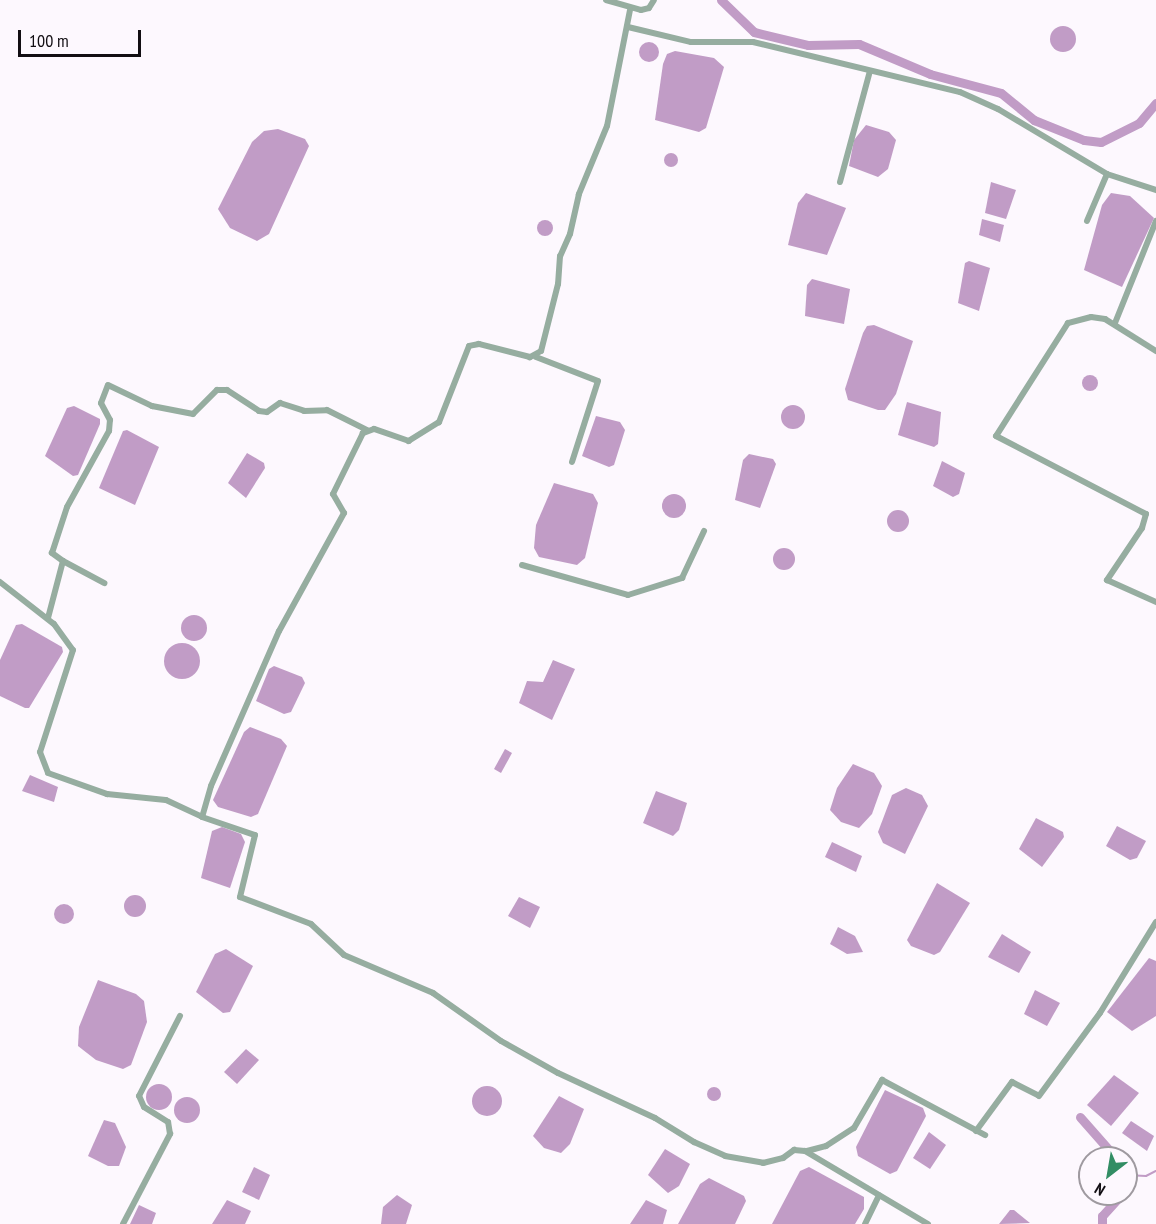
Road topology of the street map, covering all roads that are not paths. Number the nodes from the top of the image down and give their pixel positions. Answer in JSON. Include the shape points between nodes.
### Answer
{"nodes":[{"id":1,"x":606,"y":0,"type":"edge"},
{"id":2,"x":655,"y":1,"type":"edge"},
{"id":3,"x":630,"y":10,"type":"junction"},
{"id":4,"x":628,"y":27,"type":"junction"},
{"id":5,"x":870,"y":70,"type":"junction"},
{"id":6,"x":1107,"y":174,"type":"junction"},
{"id":7,"x":840,"y":182,"type":"dead end"},
{"id":8,"x":1156,"y":190,"type":"edge"},
{"id":9,"x":1087,"y":221,"type":"dead end"},
{"id":10,"x":1156,"y":221,"type":"edge"},
{"id":11,"x":1115,"y":323,"type":"junction"},
{"id":12,"x":1156,"y":351,"type":"edge"},
{"id":13,"x":536,"y":357,"type":"junction"},
{"id":14,"x":367,"y":430,"type":"junction"},
{"id":15,"x":572,"y":462,"type":"dead end"},
{"id":16,"x":704,"y":531,"type":"dead end"},
{"id":17,"x":63,"y":561,"type":"junction"},
{"id":18,"x":522,"y":565,"type":"dead end"},
{"id":19,"x":0,"y":582,"type":"edge"},
{"id":20,"x":104,"y":583,"type":"dead end"},
{"id":21,"x":1156,"y":602,"type":"edge"},
{"id":22,"x":48,"y":618,"type":"junction"},
{"id":23,"x":202,"y":818,"type":"junction"},
{"id":24,"x":1156,"y":922,"type":"edge"},
{"id":25,"x":180,"y":1016,"type":"dead end"},
{"id":26,"x":976,"y":1131,"type":"junction"},
{"id":27,"x":985,"y":1135,"type":"dead end"},
{"id":28,"x":807,"y":1151,"type":"junction"},
{"id":29,"x":879,"y":1195,"type":"junction"},
{"id":30,"x":123,"y":1224,"type":"edge"},
{"id":31,"x":865,"y":1224,"type":"edge"},
{"id":32,"x":928,"y":1224,"type":"edge"}],
"edges":[{"from":1,"to":3,"type":"street"},
{"from":2,"to":3,"type":"street","via":[[649,8]]},
{"from":3,"to":4,"type":"street"},
{"from":4,"to":5,"type":"street","via":[[691,42],[753,42]]},
{"from":4,"to":13,"type":"street","via":[[607,126],[579,194],[570,234],[560,256],[558,284],[541,351]]},
{"from":5,"to":6,"type":"street","via":[[960,92],[998,109]]},
{"from":5,"to":7,"type":"street"},
{"from":6,"to":8,"type":"street"},
{"from":6,"to":9,"type":"street"},
{"from":10,"to":11,"type":"street"},
{"from":11,"to":12,"type":"street"},
{"from":11,"to":21,"type":"street","via":[[1091,317],[1068,323],[996,436],[1146,514],[1142,528],[1107,580]]},
{"from":13,"to":14,"type":"street","via":[[472,345],[465,353],[439,422],[409,441]]},
{"from":13,"to":15,"type":"street","via":[[598,381]]},
{"from":14,"to":17,"type":"street","via":[[327,410],[304,411],[280,403],[267,412],[259,411],[227,390],[217,390],[193,414],[152,406],[108,385],[100,403],[110,420],[109,430],[67,507],[52,553]]},
{"from":14,"to":23,"type":"street","via":[[333,494],[344,513],[279,631],[211,786]]},
{"from":16,"to":18,"type":"street","via":[[682,578],[628,595]]},
{"from":17,"to":20,"type":"street"},
{"from":17,"to":22,"type":"street"},
{"from":19,"to":22,"type":"street"},
{"from":22,"to":23,"type":"street","via":[[73,650],[40,752],[48,773],[107,794],[166,800]]},
{"from":23,"to":28,"type":"street","via":[[255,835],[240,897],[311,924],[344,955],[433,993],[501,1041],[558,1073],[725,1156],[773,1163],[794,1150]]},
{"from":24,"to":26,"type":"street","via":[[1100,1013],[1039,1096],[1012,1082]]},
{"from":25,"to":30,"type":"street","via":[[139,1096],[144,1107],[168,1122],[170,1134]]},
{"from":26,"to":27,"type":"street"},
{"from":26,"to":28,"type":"street","via":[[882,1080],[854,1128],[826,1146]]},
{"from":28,"to":29,"type":"street"},
{"from":29,"to":31,"type":"street"},
{"from":29,"to":32,"type":"street"}]}
